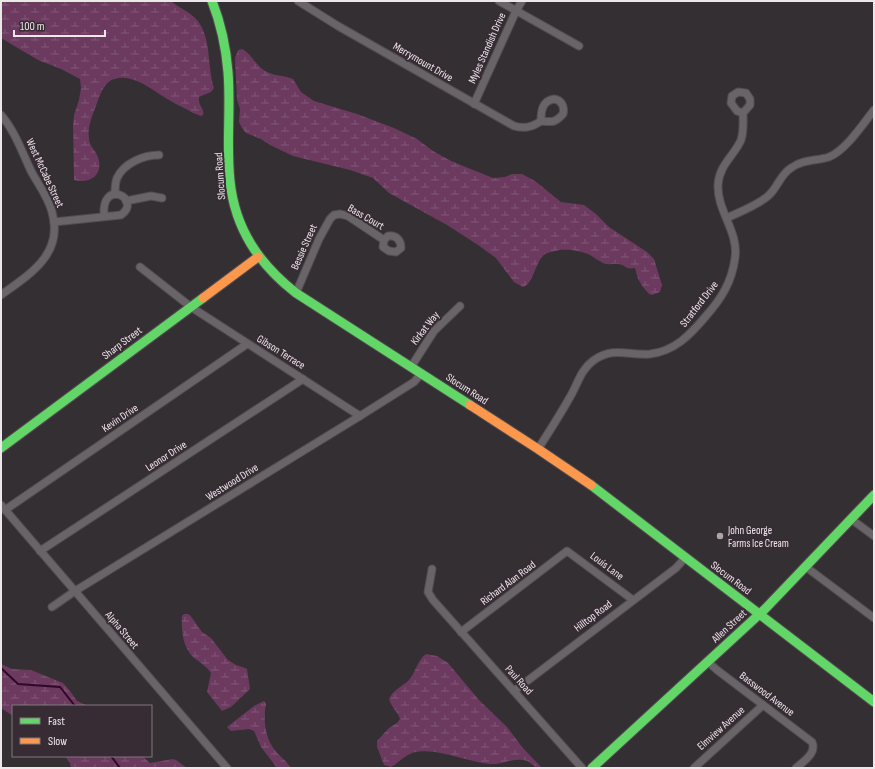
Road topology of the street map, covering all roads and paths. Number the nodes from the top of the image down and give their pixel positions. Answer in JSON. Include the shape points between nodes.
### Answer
{"nodes":[{"id":1,"x":212,"y":1,"type":"edge"},
{"id":2,"x":298,"y":1,"type":"edge"},
{"id":3,"x":499,"y":1,"type":"edge"},
{"id":4,"x":522,"y":1,"type":"edge"},
{"id":5,"x":516,"y":11,"type":"junction"},
{"id":6,"x":579,"y":46,"type":"dead end"},
{"id":7,"x":474,"y":104,"type":"junction"},
{"id":8,"x":874,"y":110,"type":"edge"},
{"id":9,"x":743,"y":113,"type":"dead end"},
{"id":10,"x":1,"y":115,"type":"edge"},
{"id":11,"x":541,"y":121,"type":"dead end"},
{"id":12,"x":159,"y":154,"type":"dead end"},
{"id":13,"x":115,"y":194,"type":"junction"},
{"id":14,"x":162,"y":198,"type":"dead end"},
{"id":15,"x":126,"y":201,"type":"junction"},
{"id":16,"x":338,"y":214,"type":"joint"},
{"id":17,"x":104,"y":216,"type":"junction"},
{"id":18,"x":727,"y":218,"type":"junction"},
{"id":19,"x":54,"y":222,"type":"junction"},
{"id":20,"x":384,"y":240,"type":"dead end"},
{"id":21,"x":258,"y":257,"type":"junction"},
{"id":22,"x":140,"y":267,"type":"dead end"},
{"id":23,"x":296,"y":293,"type":"junction"},
{"id":24,"x":1,"y":295,"type":"edge"},
{"id":25,"x":460,"y":306,"type":"dead end"},
{"id":26,"x":191,"y":307,"type":"junction"},
{"id":27,"x":247,"y":344,"type":"junction"},
{"id":28,"x":411,"y":367,"type":"junction"},
{"id":29,"x":421,"y":374,"type":"junction"},
{"id":30,"x":304,"y":379,"type":"junction"},
{"id":31,"x":360,"y":416,"type":"junction"},
{"id":32,"x":1,"y":448,"type":"edge"},
{"id":33,"x":538,"y":449,"type":"junction"},
{"id":34,"x":874,"y":495,"type":"edge"},
{"id":35,"x":3,"y":508,"type":"edge"},
{"id":36,"x":851,"y":519,"type":"junction"},
{"id":37,"x":874,"y":536,"type":"edge"},
{"id":38,"x":40,"y":551,"type":"junction"},
{"id":39,"x":567,"y":551,"type":"joint"},
{"id":40,"x":685,"y":558,"type":"junction"},
{"id":41,"x":806,"y":567,"type":"junction"},
{"id":42,"x":432,"y":569,"type":"dead end"},
{"id":43,"x":75,"y":591,"type":"junction"},
{"id":44,"x":633,"y":600,"type":"junction"},
{"id":45,"x":52,"y":606,"type":"dead end"},
{"id":46,"x":760,"y":614,"type":"junction"},
{"id":47,"x":874,"y":618,"type":"edge"},
{"id":48,"x":461,"y":632,"type":"junction"},
{"id":49,"x":708,"y":662,"type":"junction"},
{"id":50,"x":514,"y":691,"type":"junction"},
{"id":51,"x":874,"y":702,"type":"edge"},
{"id":52,"x":763,"y":705,"type":"junction"},
{"id":53,"x":227,"y":768,"type":"edge"},
{"id":54,"x":582,"y":768,"type":"edge"},
{"id":55,"x":592,"y":768,"type":"edge"},
{"id":56,"x":694,"y":768,"type":"edge"},
{"id":57,"x":796,"y":768,"type":"edge"}],
"edges":[{"from":1,"to":21,"type":"main road","name":"Slocum Road","via":[[222,28],[228,64],[229,174],[232,198],[247,239]]},
{"from":2,"to":7,"type":"street","name":"Merrymount Drive"},
{"from":3,"to":5,"type":"street"},
{"from":4,"to":5,"type":"street","name":"Myles Standish Drive"},
{"from":5,"to":6,"type":"street"},
{"from":5,"to":7,"type":"street","name":"Myles Standish Drive"},
{"from":7,"to":11,"type":"street","name":"Merrymount Drive","via":[[519,128],[530,127]]},
{"from":8,"to":18,"type":"street","via":[[847,144],[835,154],[792,167],[767,197]]},
{"from":9,"to":18,"type":"street","name":"Stratford Drive","via":[[742,137],[724,165],[718,184],[720,202]]},
{"from":10,"to":19,"type":"street","name":"West McCabe Street","via":[[9,125],[48,201]]},
{"from":12,"to":13,"type":"street","via":[[142,157],[125,168],[117,179]]},
{"from":13,"to":15,"type":"street","via":[[119,193]]},
{"from":13,"to":17,"type":"street","via":[[105,203]]},
{"from":14,"to":15,"type":"street","via":[[150,196]]},
{"from":15,"to":17,"type":"street","via":[[127,207],[122,214]]},
{"from":16,"to":20,"type":"street","name":"Bass Court","via":[[348,216]]},
{"from":16,"to":23,"type":"street","name":"Bessie Street","via":[[330,219],[319,239]]},
{"from":17,"to":19,"type":"street"},
{"from":18,"to":33,"type":"street","name":"Stratford Drive","via":[[734,238],[735,258],[729,283],[716,304],[686,339],[667,350],[645,354],[610,352],[589,364]]},
{"from":19,"to":24,"type":"street","name":"West McCabe Street","via":[[50,251],[45,259]]},
{"from":21,"to":23,"type":"main road","name":"Slocum Road","via":[[275,276]]},
{"from":21,"to":26,"type":"main road","name":"Sharp Street"},
{"from":22,"to":26,"type":"street","name":"Gibson Terrace"},
{"from":23,"to":28,"type":"main road","name":"Slocum Road"},
{"from":25,"to":28,"type":"street","name":"Kirkat Way","via":[[434,331]]},
{"from":26,"to":27,"type":"street","name":"Gibson Terrace"},
{"from":26,"to":32,"type":"main road","name":"Sharp Street"},
{"from":27,"to":30,"type":"street","name":"Gibson Terrace"},
{"from":27,"to":35,"type":"street","name":"Kevin Drive"},
{"from":28,"to":29,"type":"main road","name":"Slocum Road"},
{"from":29,"to":31,"type":"street","name":"Westwood Drive","via":[[414,382]]},
{"from":29,"to":33,"type":"main road","name":"Slocum Road"},
{"from":30,"to":31,"type":"street","name":"Gibson Terrace"},
{"from":30,"to":38,"type":"street","name":"Leonor Drive"},
{"from":31,"to":43,"type":"street","name":"Westwood Drive"},
{"from":33,"to":40,"type":"main road","name":"Slocum Road","via":[[585,481]]},
{"from":34,"to":36,"type":"main road","name":"Allen Street"},
{"from":35,"to":38,"type":"street","name":"Alpha Street"},
{"from":36,"to":37,"type":"street"},
{"from":36,"to":41,"type":"main road","name":"Allen Street"},
{"from":38,"to":43,"type":"street","name":"Alpha Street"},
{"from":39,"to":44,"type":"street","name":"Louis Lane"},
{"from":39,"to":48,"type":"street","name":"Richard Alan Road"},
{"from":40,"to":44,"type":"street","name":"Hilltop Road","via":[[676,568]]},
{"from":40,"to":46,"type":"main road","name":"Slocum Road"},
{"from":41,"to":46,"type":"main road","name":"Allen Street"},
{"from":41,"to":47,"type":"street"},
{"from":42,"to":48,"type":"street","name":"Paul Road","via":[[428,592]]},
{"from":43,"to":45,"type":"street","name":"Westwood Drive"},
{"from":43,"to":53,"type":"street","name":"Alpha Street"},
{"from":44,"to":50,"type":"street","name":"Hilltop Road"},
{"from":46,"to":49,"type":"main road","name":"Allen Street"},
{"from":46,"to":51,"type":"main road","name":"Slocum Road"},
{"from":48,"to":50,"type":"street","name":"Paul Road"},
{"from":49,"to":52,"type":"street","name":"Basswood Avenue"},
{"from":49,"to":55,"type":"main road","name":"Allen Street"},
{"from":50,"to":54,"type":"street","name":"Paul Road"},
{"from":52,"to":56,"type":"street","name":"Elmview Avenue"},
{"from":52,"to":57,"type":"street","name":"Basswood Avenue","via":[[813,744],[812,751]]}]}
